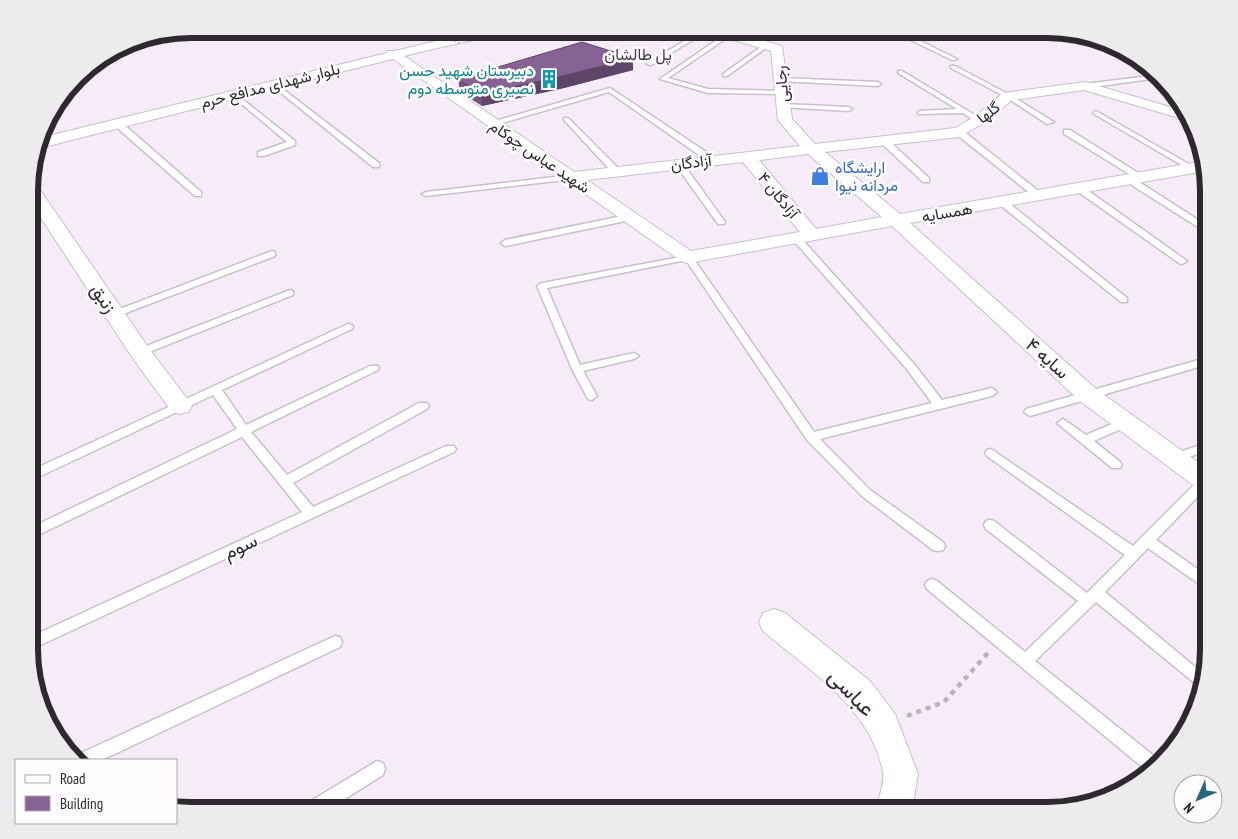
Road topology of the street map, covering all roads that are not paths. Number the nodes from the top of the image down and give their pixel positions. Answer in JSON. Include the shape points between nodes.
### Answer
{"nodes":[{"id":1,"x":453,"y":38,"type":"edge"},
{"id":2,"x":463,"y":38,"type":"edge"},
{"id":3,"x":694,"y":38,"type":"edge"},
{"id":4,"x":726,"y":38,"type":"edge"},
{"id":5,"x":749,"y":38,"type":"edge"},
{"id":6,"x":910,"y":38,"type":"edge"},
{"id":7,"x":767,"y":46,"type":"junction"},
{"id":8,"x":392,"y":54,"type":"junction"},
{"id":9,"x":954,"y":59,"type":"dead end"},
{"id":10,"x":650,"y":64,"type":"dead end"},
{"id":11,"x":953,"y":67,"type":"dead end"},
{"id":12,"x":900,"y":72,"type":"dead end"},
{"id":13,"x":725,"y":75,"type":"dead end"},
{"id":14,"x":1149,"y":78,"type":"dead end"},
{"id":15,"x":273,"y":84,"type":"junction"},
{"id":16,"x":878,"y":84,"type":"dead end"},
{"id":17,"x":1085,"y":86,"type":"junction"},
{"id":18,"x":782,"y":93,"type":"junction"},
{"id":19,"x":234,"y":95,"type":"junction"},
{"id":20,"x":1008,"y":96,"type":"junction"},
{"id":21,"x":849,"y":109,"type":"dead end"},
{"id":22,"x":964,"y":111,"type":"junction"},
{"id":23,"x":920,"y":113,"type":"dead end"},
{"id":24,"x":1096,"y":113,"type":"dead end"},
{"id":25,"x":1180,"y":114,"type":"edge"},
{"id":26,"x":566,"y":119,"type":"dead end"},
{"id":27,"x":979,"y":120,"type":"junction"},
{"id":28,"x":1050,"y":122,"type":"dead end"},
{"id":29,"x":492,"y":123,"type":"junction"},
{"id":30,"x":118,"y":124,"type":"junction"},
{"id":31,"x":49,"y":131,"type":"edge"},
{"id":32,"x":959,"y":132,"type":"junction"},
{"id":33,"x":1067,"y":132,"type":"dead end"},
{"id":34,"x":884,"y":140,"type":"junction"},
{"id":35,"x":46,"y":142,"type":"edge"},
{"id":36,"x":811,"y":149,"type":"junction"},
{"id":37,"x":261,"y":154,"type":"dead end"},
{"id":38,"x":747,"y":156,"type":"junction"},
{"id":39,"x":712,"y":160,"type":"junction"},
{"id":40,"x":679,"y":164,"type":"junction"},
{"id":41,"x":376,"y":165,"type":"dead end"},
{"id":42,"x":1198,"y":168,"type":"edge"},
{"id":43,"x":616,"y":171,"type":"junction"},
{"id":44,"x":571,"y":177,"type":"junction"},
{"id":45,"x":1136,"y":179,"type":"junction"},
{"id":46,"x":926,"y":180,"type":"dead end"},
{"id":47,"x":1080,"y":189,"type":"junction"},
{"id":48,"x":198,"y":194,"type":"dead end"},
{"id":49,"x":426,"y":194,"type":"dead end"},
{"id":50,"x":1039,"y":196,"type":"junction"},
{"id":51,"x":38,"y":200,"type":"edge"},
{"id":52,"x":1002,"y":202,"type":"junction"},
{"id":53,"x":632,"y":217,"type":"junction"},
{"id":54,"x":896,"y":220,"type":"junction"},
{"id":55,"x":721,"y":222,"type":"dead end"},
{"id":56,"x":1200,"y":225,"type":"edge"},
{"id":57,"x":804,"y":236,"type":"junction"},
{"id":58,"x":505,"y":243,"type":"dead end"},
{"id":59,"x":272,"y":254,"type":"dead end"},
{"id":60,"x":688,"y":257,"type":"junction"},
{"id":61,"x":1182,"y":261,"type":"dead end"},
{"id":62,"x":290,"y":293,"type":"dead end"},
{"id":63,"x":1124,"y":300,"type":"dead end"},
{"id":64,"x":115,"y":314,"type":"junction"},
{"id":65,"x":348,"y":327,"type":"dead end"},
{"id":66,"x":140,"y":352,"type":"junction"},
{"id":67,"x":634,"y":356,"type":"dead end"},
{"id":68,"x":1200,"y":363,"type":"edge"},
{"id":69,"x":374,"y":368,"type":"dead end"},
{"id":70,"x":577,"y":369,"type":"junction"},
{"id":71,"x":216,"y":390,"type":"junction"},
{"id":72,"x":992,"y":392,"type":"dead end"},
{"id":73,"x":1088,"y":395,"type":"junction"},
{"id":74,"x":592,"y":396,"type":"dead end"},
{"id":75,"x":940,"y":405,"type":"junction"},
{"id":76,"x":180,"y":406,"type":"junction"},
{"id":77,"x":423,"y":406,"type":"dead end"},
{"id":78,"x":1030,"y":412,"type":"dead end"},
{"id":79,"x":1126,"y":422,"type":"junction"},
{"id":80,"x":1063,"y":423,"type":"dead end"},
{"id":81,"x":243,"y":430,"type":"junction"},
{"id":82,"x":811,"y":437,"type":"junction"},
{"id":83,"x":1085,"y":440,"type":"junction"},
{"id":84,"x":450,"y":449,"type":"dead end"},
{"id":85,"x":1200,"y":449,"type":"edge"},
{"id":86,"x":991,"y":453,"type":"dead end"},
{"id":87,"x":1175,"y":458,"type":"junction"},
{"id":88,"x":1116,"y":466,"type":"dead end"},
{"id":89,"x":38,"y":472,"type":"edge"},
{"id":90,"x":1200,"y":477,"type":"edge"},
{"id":91,"x":285,"y":482,"type":"junction"},
{"id":92,"x":1200,"y":489,"type":"edge"},
{"id":93,"x":311,"y":514,"type":"junction"},
{"id":94,"x":990,"y":525,"type":"dead end"},
{"id":95,"x":38,"y":530,"type":"edge"},
{"id":96,"x":1147,"y":540,"type":"junction"},
{"id":97,"x":938,"y":546,"type":"dead end"},
{"id":98,"x":1134,"y":554,"type":"junction"},
{"id":99,"x":1200,"y":578,"type":"edge"},
{"id":100,"x":932,"y":585,"type":"dead end"},
{"id":101,"x":1092,"y":596,"type":"junction"},
{"id":102,"x":774,"y":622,"type":"dead end"},
{"id":103,"x":38,"y":640,"type":"edge"},
{"id":104,"x":335,"y":642,"type":"dead end"},
{"id":105,"x":1025,"y":661,"type":"junction"},
{"id":106,"x":1198,"y":679,"type":"edge"},
{"id":107,"x":87,"y":759,"type":"edge"},
{"id":108,"x":1149,"y":763,"type":"edge"},
{"id":109,"x":377,"y":770,"type":"dead end"},
{"id":110,"x":896,"y":801,"type":"edge"},
{"id":111,"x":325,"y":802,"type":"edge"}],
"edges":[{"from":1,"to":31,"type":"main road","name":"بلوار شهدای مدافع حرم"},
{"from":2,"to":8,"type":"main road","name":"بلوار شهدای مدافع حرم"},
{"from":3,"to":10,"type":"lane"},
{"from":4,"to":18,"type":"lane","via":[[663,79],[708,91]]},
{"from":5,"to":7,"type":"street","name":"رجایی"},
{"from":6,"to":9,"type":"lane"},
{"from":7,"to":13,"type":"lane"},
{"from":7,"to":18,"type":"street","name":"رجایی","via":[[777,49]]},
{"from":8,"to":15,"type":"main road","name":"بلوار شهدای مدافع حرم"},
{"from":8,"to":29,"type":"street","name":"شهید عباس چوکام"},
{"from":11,"to":20,"type":"lane"},
{"from":12,"to":22,"type":"lane"},
{"from":14,"to":17,"type":"lane"},
{"from":15,"to":19,"type":"main road","name":"بلوار شهدای مدافع حرم"},
{"from":15,"to":41,"type":"lane"},
{"from":16,"to":18,"type":"lane"},
{"from":17,"to":20,"type":"street","name":"گلها"},
{"from":17,"to":25,"type":"street","name":"گلها"},
{"from":18,"to":21,"type":"lane"},
{"from":18,"to":36,"type":"street","name":"رجایی","via":[[784,120]]},
{"from":19,"to":30,"type":"main road","name":"بلوار شهدای مدافع حرم"},
{"from":19,"to":37,"type":"lane","via":[[292,142]]},
{"from":20,"to":27,"type":"street","name":"گلها"},
{"from":20,"to":28,"type":"lane"},
{"from":22,"to":23,"type":"lane"},
{"from":22,"to":27,"type":"lane"},
{"from":24,"to":42,"type":"lane"},
{"from":26,"to":43,"type":"lane"},
{"from":27,"to":32,"type":"street","name":"گلها"},
{"from":29,"to":39,"type":"lane","via":[[610,90]]},
{"from":29,"to":44,"type":"street","name":"شهید عباس چوکام"},
{"from":30,"to":35,"type":"main road","name":"بلوار شهدای مدافع حرم"},
{"from":30,"to":48,"type":"lane"},
{"from":32,"to":34,"type":"street","name":"گلها"},
{"from":32,"to":50,"type":"lane"},
{"from":33,"to":45,"type":"lane"},
{"from":34,"to":36,"type":"street","name":"گلها"},
{"from":34,"to":46,"type":"lane"},
{"from":36,"to":38,"type":"street","name":"آزادگان"},
{"from":36,"to":54,"type":"street","name":"رجایی"},
{"from":38,"to":39,"type":"street","name":"آزادگان"},
{"from":38,"to":57,"type":"street","name":"آزادگان ۴"},
{"from":39,"to":40,"type":"street","name":"آزادگان"},
{"from":40,"to":43,"type":"street","name":"آزادگان"},
{"from":40,"to":55,"type":"lane"},
{"from":42,"to":45,"type":"street","name":"همسایه"},
{"from":43,"to":44,"type":"street","name":"آزادگان"},
{"from":44,"to":49,"type":"lane"},
{"from":44,"to":53,"type":"street","name":"شهید عباس چوکام"},
{"from":45,"to":47,"type":"street","name":"همسایه"},
{"from":45,"to":56,"type":"lane"},
{"from":47,"to":50,"type":"street","name":"همسایه"},
{"from":47,"to":61,"type":"lane"},
{"from":50,"to":52,"type":"street","name":"همسایه"},
{"from":51,"to":64,"type":"street","name":"زنبق"},
{"from":52,"to":54,"type":"street","name":"همسایه"},
{"from":52,"to":63,"type":"lane"},
{"from":53,"to":58,"type":"lane"},
{"from":53,"to":60,"type":"street","name":"شهید عباس چوکام"},
{"from":54,"to":57,"type":"street","name":"همسایه"},
{"from":54,"to":73,"type":"street","name":"سایه ۴"},
{"from":57,"to":60,"type":"street","name":"همسایه"},
{"from":57,"to":75,"type":"lane"},
{"from":59,"to":64,"type":"lane"},
{"from":60,"to":70,"type":"lane","via":[[542,286]]},
{"from":60,"to":82,"type":"lane"},
{"from":62,"to":66,"type":"lane"},
{"from":64,"to":66,"type":"street","name":"زنبق"},
{"from":65,"to":71,"type":"lane"},
{"from":66,"to":76,"type":"street","name":"زنبق"},
{"from":67,"to":70,"type":"lane"},
{"from":68,"to":73,"type":"lane"},
{"from":69,"to":81,"type":"lane"},
{"from":70,"to":74,"type":"lane"},
{"from":71,"to":76,"type":"lane"},
{"from":71,"to":81,"type":"lane"},
{"from":72,"to":75,"type":"lane"},
{"from":73,"to":78,"type":"lane"},
{"from":73,"to":79,"type":"street","name":"سایه ۴"},
{"from":75,"to":82,"type":"lane"},
{"from":76,"to":89,"type":"lane"},
{"from":77,"to":91,"type":"lane"},
{"from":79,"to":83,"type":"lane"},
{"from":79,"to":87,"type":"street","name":"سایه ۴"},
{"from":80,"to":83,"type":"lane"},
{"from":81,"to":91,"type":"lane"},
{"from":81,"to":95,"type":"lane"},
{"from":82,"to":97,"type":"lane","via":[[866,493]]},
{"from":83,"to":88,"type":"lane"},
{"from":84,"to":93,"type":"lane","name":"سوم"},
{"from":85,"to":87,"type":"lane"},
{"from":86,"to":98,"type":"lane"},
{"from":87,"to":90,"type":"street","name":"سایه ۴"},
{"from":91,"to":93,"type":"lane"},
{"from":92,"to":96,"type":"lane"},
{"from":93,"to":103,"type":"lane","name":"سوم"},
{"from":94,"to":101,"type":"lane"},
{"from":96,"to":98,"type":"lane"},
{"from":96,"to":99,"type":"lane"},
{"from":98,"to":101,"type":"lane"},
{"from":100,"to":105,"type":"lane"},
{"from":101,"to":105,"type":"lane"},
{"from":101,"to":106,"type":"lane"},
{"from":102,"to":110,"type":"street","name":"عباسی","via":[[859,692],[883,725],[901,774]]},
{"from":104,"to":107,"type":"lane"},
{"from":105,"to":108,"type":"lane"},
{"from":109,"to":111,"type":"lane"}]}
